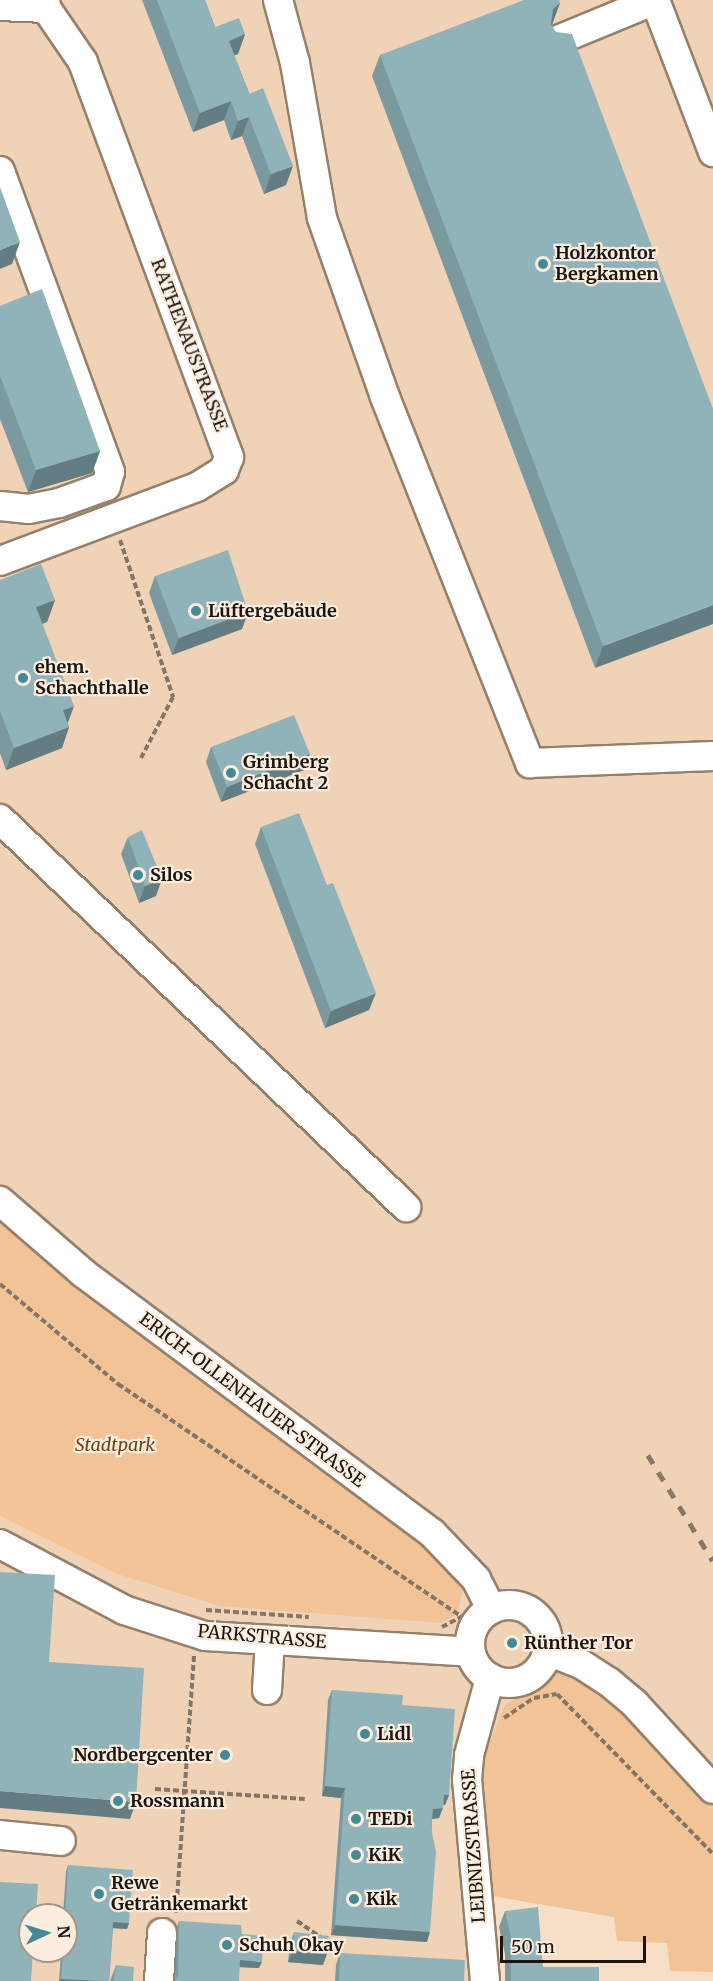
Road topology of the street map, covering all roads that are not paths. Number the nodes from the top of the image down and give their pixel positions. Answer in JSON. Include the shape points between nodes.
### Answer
{"nodes":[{"id":1,"x":278,"y":0,"type":"edge"},
{"id":2,"x":46,"y":4,"type":"edge"},
{"id":3,"x":0,"y":6,"type":"edge"},
{"id":4,"x":558,"y":40,"type":"edge"},
{"id":5,"x":713,"y":152,"type":"edge"},
{"id":6,"x":0,"y":171,"type":"edge"},
{"id":7,"x":0,"y":506,"type":"edge"},
{"id":8,"x":0,"y":561,"type":"edge"},
{"id":9,"x":713,"y":756,"type":"edge"},
{"id":10,"x":0,"y":819,"type":"edge"},
{"id":11,"x":0,"y":1201,"type":"edge"},
{"id":12,"x":406,"y":1207,"type":"dead end"},
{"id":13,"x":0,"y":1544,"type":"edge"},
{"id":14,"x":475,"y":1626,"type":"junction"},
{"id":15,"x":270,"y":1640,"type":"junction"},
{"id":16,"x":548,"y":1651,"type":"junction"},
{"id":17,"x":490,"y":1678,"type":"junction"},
{"id":18,"x":267,"y":1690,"type":"dead end"},
{"id":19,"x":713,"y":1789,"type":"edge"},
{"id":20,"x":0,"y":1835,"type":"edge"},
{"id":21,"x":61,"y":1841,"type":"dead end"},
{"id":22,"x":169,"y":1923,"type":"road end"},
{"id":23,"x":159,"y":1981,"type":"edge"},
{"id":24,"x":485,"y":1981,"type":"edge"}],
"edges":[{"from":1,"to":9,"type":"street","via":[[296,63],[322,218],[385,397],[530,763]]},
{"from":2,"to":3,"type":"street"},
{"from":2,"to":8,"type":"street","name":"RATHENAUSTRASSE","via":[[83,62],[228,448],[228,463],[218,475],[197,487]]},
{"from":4,"to":5,"type":"street","via":[[654,0]]},
{"from":6,"to":7,"type":"street","via":[[110,472],[106,486],[59,503],[29,509]]},
{"from":10,"to":12,"type":"street"},
{"from":11,"to":14,"type":"street","name":"ERICH-OLLENHAUER-STRASSE","via":[[93,1280],[432,1533],[476,1579]]},
{"from":13,"to":15,"type":"street","name":"PARKSTRASSE","via":[[124,1610],[154,1621],[206,1635]]},
{"from":14,"to":15,"type":"street","name":"PARKSTRASSE"},
{"from":14,"to":16,"type":"street","via":[[520,1606],[533,1613],[548,1637]]},
{"from":14,"to":17,"type":"street","via":[[478,1667]]},
{"from":15,"to":18,"type":"street"},
{"from":16,"to":17,"type":"street","via":[[532,1676],[504,1683]]},
{"from":16,"to":19,"type":"street","via":[[581,1664],[609,1682],[635,1704]]},
{"from":17,"to":24,"type":"street","name":"LEIBNIZSTRASSE","via":[[467,1780]]},
{"from":20,"to":21,"type":"street"},
{"from":22,"to":23,"type":"street"}]}
